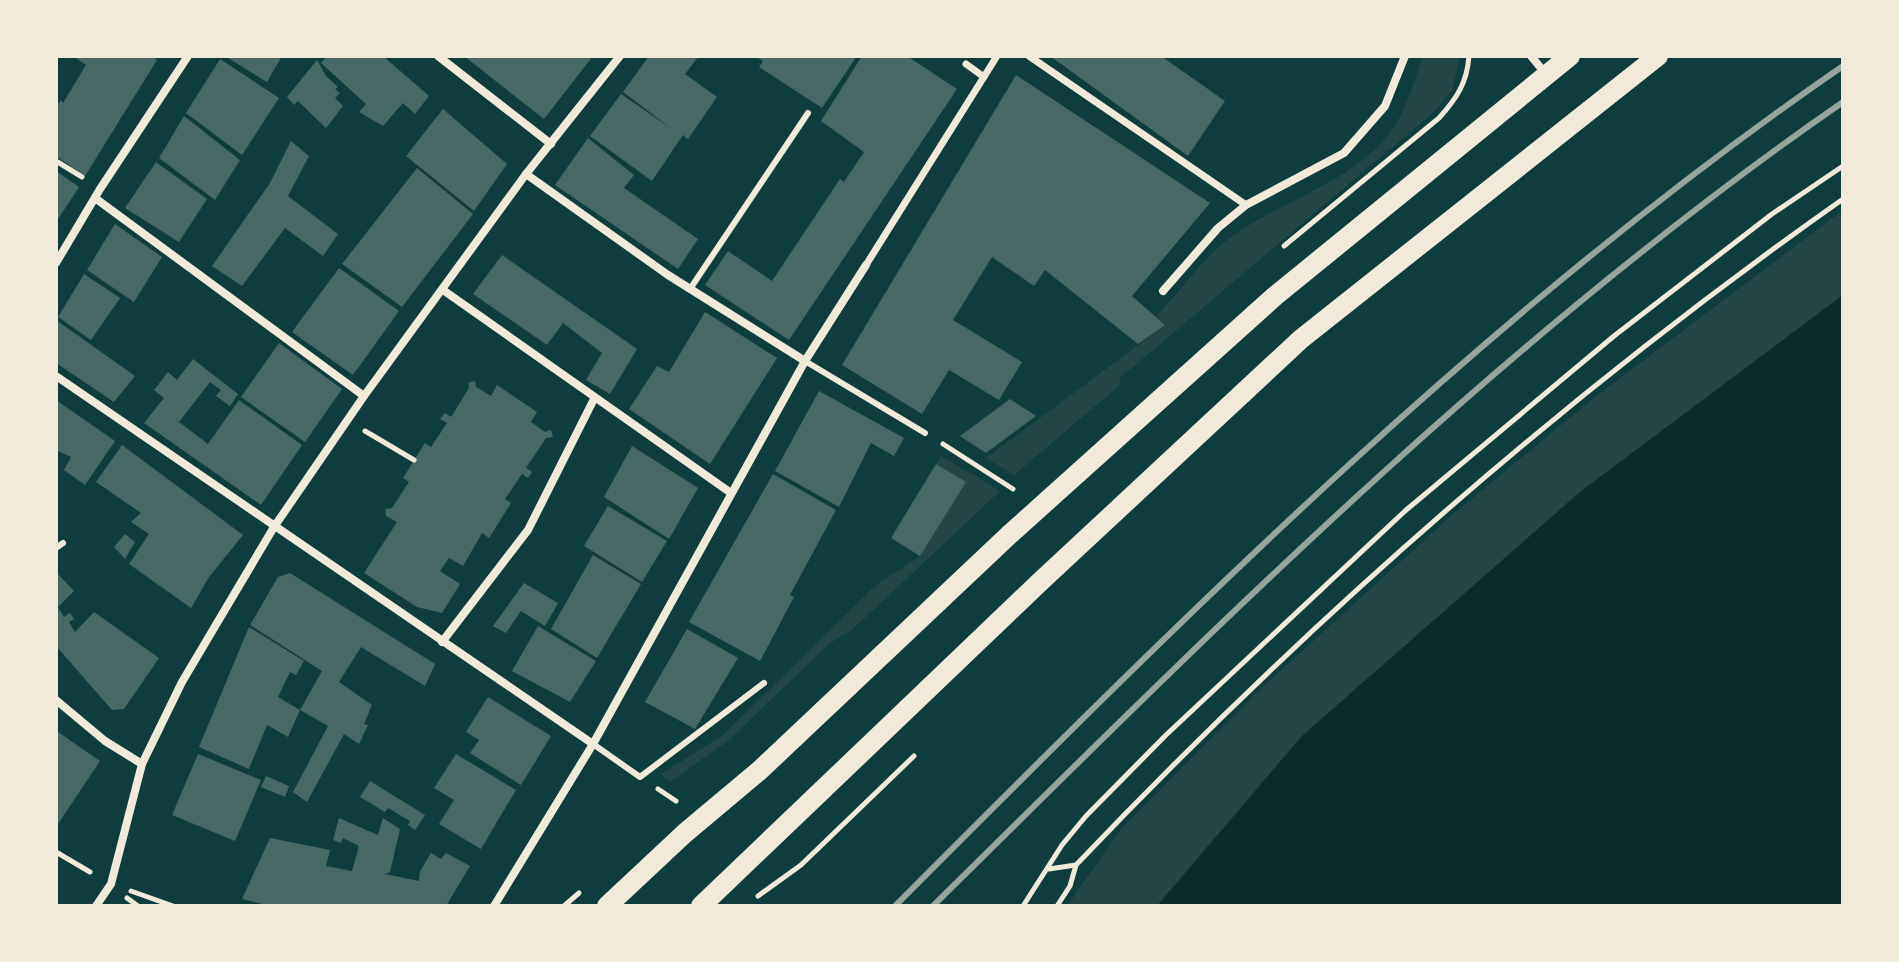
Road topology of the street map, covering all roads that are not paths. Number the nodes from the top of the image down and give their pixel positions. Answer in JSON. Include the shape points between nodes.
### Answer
{"nodes":[{"id":1,"x":188,"y":56,"type":"edge"},
{"id":2,"x":438,"y":56,"type":"edge"},
{"id":3,"x":620,"y":56,"type":"edge"},
{"id":4,"x":997,"y":56,"type":"edge"},
{"id":5,"x":1029,"y":56,"type":"edge"},
{"id":6,"x":1405,"y":56,"type":"edge"},
{"id":7,"x":1531,"y":56,"type":"edge"},
{"id":8,"x":1570,"y":56,"type":"edge"},
{"id":9,"x":1658,"y":56,"type":"edge"},
{"id":10,"x":966,"y":64,"type":"dead end"},
{"id":11,"x":1546,"y":74,"type":"junction"},
{"id":12,"x":984,"y":77,"type":"junction"},
{"id":13,"x":808,"y":113,"type":"dead end"},
{"id":14,"x":551,"y":144,"type":"junction"},
{"id":15,"x":526,"y":174,"type":"junction"},
{"id":16,"x":95,"y":198,"type":"junction"},
{"id":17,"x":1246,"y":205,"type":"junction"},
{"id":18,"x":56,"y":263,"type":"edge"},
{"id":19,"x":866,"y":265,"type":"joint"},
{"id":20,"x":690,"y":289,"type":"junction"},
{"id":21,"x":443,"y":290,"type":"junction"},
{"id":22,"x":1163,"y":291,"type":"dead end"},
{"id":23,"x":805,"y":361,"type":"junction"},
{"id":24,"x":56,"y":376,"type":"edge"},
{"id":25,"x":364,"y":396,"type":"junction"},
{"id":26,"x":594,"y":399,"type":"junction"},
{"id":27,"x":925,"y":433,"type":"road end"},
{"id":28,"x":731,"y":493,"type":"junction"},
{"id":29,"x":274,"y":527,"type":"junction"},
{"id":30,"x":442,"y":642,"type":"junction"},
{"id":31,"x":764,"y":683,"type":"dead end"},
{"id":32,"x":56,"y":700,"type":"edge"},
{"id":33,"x":593,"y":744,"type":"junction"},
{"id":34,"x":142,"y":764,"type":"junction"},
{"id":35,"x":96,"y":906,"type":"edge"},
{"id":36,"x":494,"y":906,"type":"edge"},
{"id":37,"x":607,"y":906,"type":"edge"},
{"id":38,"x":701,"y":906,"type":"edge"}],
"edges":[{"from":1,"to":16,"type":"street"},
{"from":2,"to":14,"type":"street"},
{"from":3,"to":14,"type":"street"},
{"from":4,"to":12,"type":"street"},
{"from":5,"to":17,"type":"street"},
{"from":6,"to":17,"type":"street","via":[[1385,106],[1344,153]]},
{"from":7,"to":11,"type":"street"},
{"from":8,"to":11,"type":"main road"},
{"from":9,"to":38,"type":"main road","via":[[1301,339]]},
{"from":10,"to":12,"type":"street"},
{"from":11,"to":37,"type":"main road","via":[[1275,296]]},
{"from":12,"to":19,"type":"street"},
{"from":13,"to":20,"type":"lane"},
{"from":14,"to":15,"type":"street"},
{"from":15,"to":20,"type":"street"},
{"from":15,"to":21,"type":"street"},
{"from":16,"to":18,"type":"street"},
{"from":16,"to":25,"type":"street"},
{"from":17,"to":22,"type":"street","via":[[1218,228]]},
{"from":19,"to":23,"type":"street"},
{"from":20,"to":23,"type":"street"},
{"from":21,"to":25,"type":"street"},
{"from":21,"to":26,"type":"street"},
{"from":23,"to":27,"type":"lane"},
{"from":23,"to":28,"type":"street"},
{"from":24,"to":29,"type":"street"},
{"from":25,"to":29,"type":"street"},
{"from":26,"to":28,"type":"street"},
{"from":26,"to":30,"type":"street","via":[[528,530]]},
{"from":28,"to":33,"type":"street"},
{"from":29,"to":30,"type":"street"},
{"from":29,"to":34,"type":"street","via":[[182,682]]},
{"from":30,"to":33,"type":"street"},
{"from":31,"to":33,"type":"lane","via":[[640,777]]},
{"from":32,"to":34,"type":"street"},
{"from":33,"to":36,"type":"street"},
{"from":34,"to":35,"type":"street","via":[[111,884]]}]}
